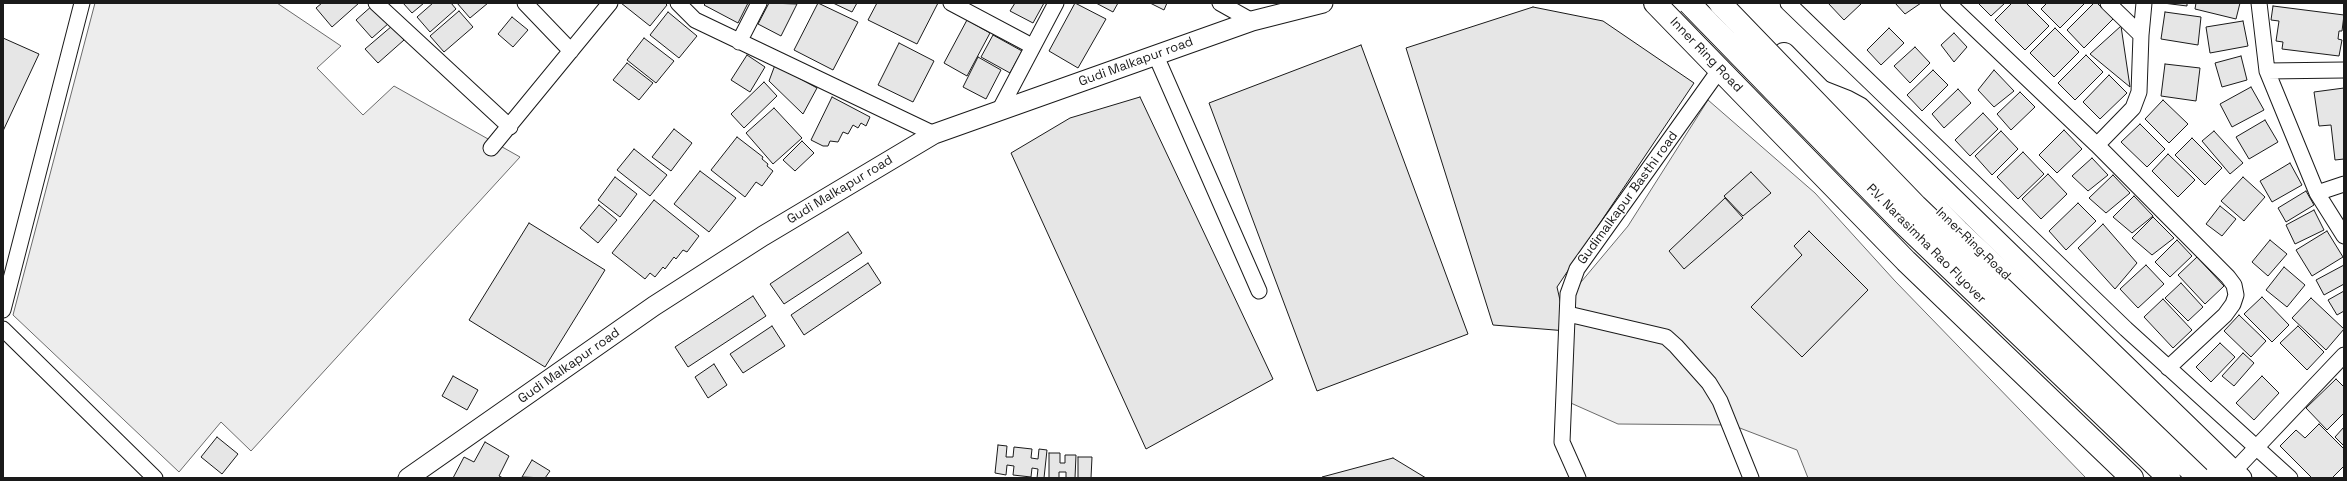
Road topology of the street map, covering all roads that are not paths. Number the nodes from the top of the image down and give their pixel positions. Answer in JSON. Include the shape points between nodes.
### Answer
{"nodes":[{"id":1,"x":82,"y":3,"type":"edge"},
{"id":2,"x":376,"y":3,"type":"edge"},
{"id":3,"x":525,"y":3,"type":"edge"},
{"id":4,"x":610,"y":3,"type":"edge"},
{"id":5,"x":678,"y":3,"type":"edge"},
{"id":6,"x":759,"y":3,"type":"edge"},
{"id":7,"x":951,"y":3,"type":"edge"},
{"id":8,"x":1056,"y":3,"type":"edge"},
{"id":9,"x":1220,"y":3,"type":"edge"},
{"id":10,"x":1655,"y":3,"type":"edge"},
{"id":11,"x":1689,"y":3,"type":"edge"},
{"id":12,"x":1720,"y":3,"type":"edge"},
{"id":13,"x":1732,"y":3,"type":"edge"},
{"id":14,"x":1788,"y":3,"type":"edge"},
{"id":15,"x":1948,"y":3,"type":"edge"},
{"id":16,"x":2108,"y":3,"type":"edge"},
{"id":17,"x":2144,"y":3,"type":"edge"},
{"id":18,"x":2259,"y":3,"type":"edge"},
{"id":19,"x":1313,"y":4,"type":"edge"},
{"id":20,"x":1252,"y":21,"type":"junction"},
{"id":21,"x":2140,"y":35,"type":"junction"},
{"id":22,"x":739,"y":42,"type":"junction"},
{"id":23,"x":1032,"y":46,"type":"junction"},
{"id":24,"x":571,"y":51,"type":"junction"},
{"id":25,"x":1156,"y":56,"type":"junction"},
{"id":26,"x":1720,"y":69,"type":"junction"},
{"id":27,"x":2344,"y":70,"type":"edge"},
{"id":28,"x":2267,"y":71,"type":"junction"},
{"id":29,"x":1819,"y":89,"type":"junction"},
{"id":30,"x":999,"y":111,"type":"junction"},
{"id":31,"x":510,"y":126,"type":"junction"},
{"id":32,"x":934,"y":134,"type":"junction"},
{"id":33,"x":2097,"y":145,"type":"junction"},
{"id":34,"x":491,"y":148,"type":"dead end"},
{"id":35,"x":2344,"y":184,"type":"edge"},
{"id":36,"x":2317,"y":193,"type":"junction"},
{"id":37,"x":2344,"y":236,"type":"edge"},
{"id":38,"x":1259,"y":291,"type":"dead end"},
{"id":39,"x":3,"y":310,"type":"edge"},
{"id":40,"x":1568,"y":314,"type":"junction"},
{"id":41,"x":3,"y":329,"type":"edge"},
{"id":42,"x":2341,"y":363,"type":"edge"},
{"id":43,"x":2168,"y":368,"type":"junction"},
{"id":44,"x":2161,"y":421,"type":"junction"},
{"id":45,"x":2255,"y":447,"type":"junction"},
{"id":46,"x":2124,"y":470,"type":"edge"},
{"id":47,"x":2232,"y":476,"type":"edge"},
{"id":48,"x":155,"y":478,"type":"edge"},
{"id":49,"x":408,"y":478,"type":"edge"},
{"id":50,"x":1578,"y":478,"type":"edge"},
{"id":51,"x":1750,"y":478,"type":"edge"},
{"id":52,"x":2169,"y":478,"type":"edge"},
{"id":53,"x":2199,"y":478,"type":"edge"},
{"id":54,"x":2290,"y":478,"type":"edge"}],
"edges":[{"from":1,"to":39,"type":"street"},
{"from":2,"to":31,"type":"street"},
{"from":3,"to":24,"type":"street"},
{"from":4,"to":24,"type":"street"},
{"from":5,"to":22,"type":"street","via":[[694,20]]},
{"from":6,"to":22,"type":"street"},
{"from":7,"to":23,"type":"street"},
{"from":8,"to":23,"type":"street"},
{"from":9,"to":20,"type":"street"},
{"from":10,"to":26,"type":"main road","name":"Inner Ring Road"},
{"from":11,"to":52,"type":"main road","name":"P.V. Narasimha Rao Flyover","bridge":true,"via":[[1901,221]]},
{"from":12,"to":53,"type":"main road","name":"P.V. Narasimha Rao Flyover","bridge":true,"via":[[1916,206]]},
{"from":13,"to":29,"type":"main road","name":"Inner Ring Road"},
{"from":14,"to":43,"type":"street"},
{"from":15,"to":33,"type":"street"},
{"from":16,"to":21,"type":"street"},
{"from":17,"to":21,"type":"street"},
{"from":18,"to":28,"type":"street"},
{"from":19,"to":20,"type":"street","name":"Gudi Malkapur road"},
{"from":20,"to":25,"type":"street","name":"Gudi Malkapur road"},
{"from":21,"to":33,"type":"street","via":[[2138,99],[2133,108]]},
{"from":22,"to":32,"type":"street"},
{"from":23,"to":30,"type":"street"},
{"from":24,"to":31,"type":"street"},
{"from":25,"to":30,"type":"street","name":"Gudi Malkapur road"},
{"from":25,"to":38,"type":"street"},
{"from":26,"to":40,"type":"street","name":"Gudimalkapur Basthi road","via":[[1577,269],[1568,294]]},
{"from":26,"to":46,"type":"main road","name":"Inner Ring Road","via":[[1906,261]]},
{"from":27,"to":28,"type":"street"},
{"from":28,"to":36,"type":"street"},
{"from":29,"to":44,"type":"main road","name":"Inner Ring Road","via":[[1958,231]]},
{"from":29,"to":47,"type":"street","via":[[1860,108]]},
{"from":30,"to":32,"type":"street","name":"Gudi Malkapur road"},
{"from":31,"to":34,"type":"street"},
{"from":32,"to":49,"type":"street","name":"Gudi Malkapur road","via":[[763,236],[661,302]]},
{"from":33,"to":43,"type":"street","via":[[2234,285],[2236,295],[2225,315]]},
{"from":35,"to":36,"type":"street"},
{"from":36,"to":37,"type":"street"},
{"from":40,"to":50,"type":"street","name":"Gudimalkapur Basthi road","via":[[1562,442]]},
{"from":40,"to":51,"type":"street","via":[[1661,336],[1676,346],[1709,383],[1720,401]]},
{"from":41,"to":48,"type":"street"},
{"from":42,"to":45,"type":"street"},
{"from":43,"to":45,"type":"street"},
{"from":44,"to":46,"type":"main road"},
{"from":44,"to":47,"type":"main road","name":"Inner Ring Road"},
{"from":45,"to":47,"type":"street"},
{"from":45,"to":54,"type":"street"}]}
